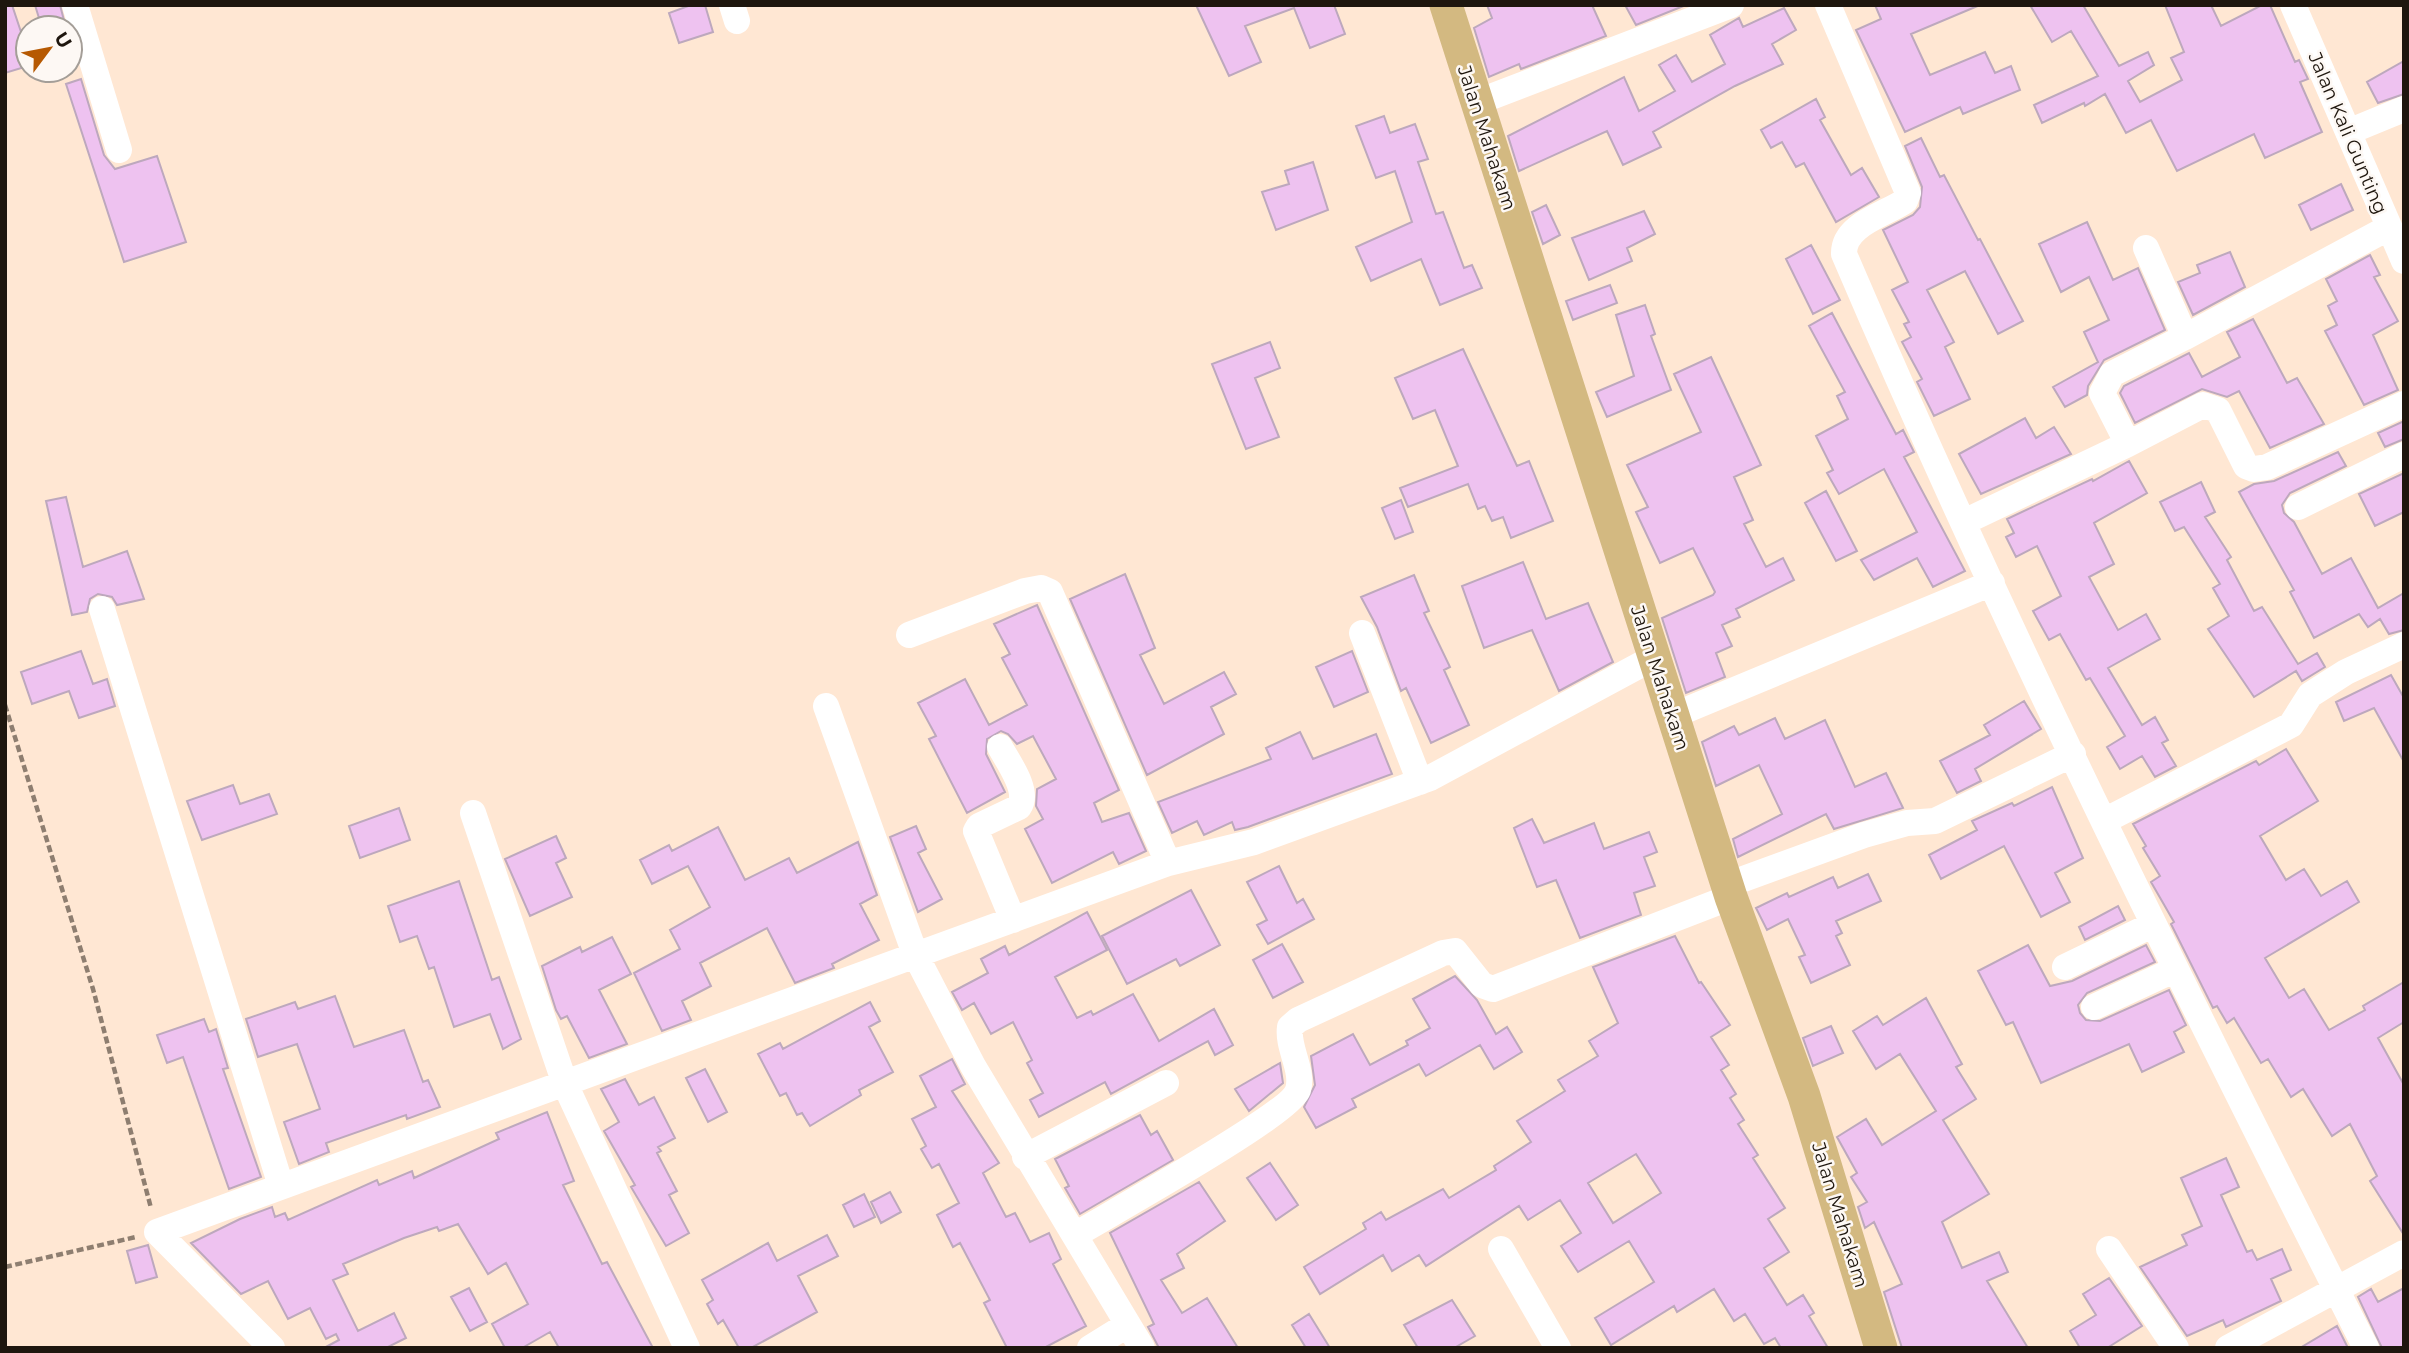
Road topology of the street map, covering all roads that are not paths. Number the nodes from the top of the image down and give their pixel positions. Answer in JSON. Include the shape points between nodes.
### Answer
{"nodes":[{"id":1,"x":75,"y":5,"type":"edge"},
{"id":2,"x":1446,"y":5,"type":"edge"},
{"id":3,"x":1731,"y":5,"type":"edge"},
{"id":4,"x":1828,"y":5,"type":"edge"},
{"id":5,"x":2293,"y":5,"type":"edge"},
{"id":6,"x":1475,"y":103,"type":"junction"},
{"id":7,"x":2404,"y":109,"type":"edge"},
{"id":8,"x":2348,"y":132,"type":"junction"},
{"id":9,"x":119,"y":150,"type":"dead end"},
{"id":10,"x":2388,"y":228,"type":"junction"},
{"id":11,"x":2146,"y":248,"type":"dead end"},
{"id":12,"x":2404,"y":261,"type":"edge"},
{"id":13,"x":2185,"y":337,"type":"junction"},
{"id":14,"x":2404,"y":404,"type":"edge"},
{"id":15,"x":2128,"y":444,"type":"junction"},
{"id":16,"x":2404,"y":455,"type":"edge"},
{"id":17,"x":2298,"y":507,"type":"dead end"},
{"id":18,"x":1964,"y":522,"type":"junction"},
{"id":19,"x":1992,"y":583,"type":"junction"},
{"id":20,"x":102,"y":609,"type":"dead end"},
{"id":21,"x":1362,"y":634,"type":"dead end"},
{"id":22,"x":909,"y":635,"type":"dead end"},
{"id":23,"x":2404,"y":645,"type":"edge"},
{"id":24,"x":1653,"y":658,"type":"junction"},
{"id":25,"x":826,"y":706,"type":"dead end"},
{"id":26,"x":1672,"y":716,"type":"junction"},
{"id":27,"x":1000,"y":747,"type":"dead end"},
{"id":28,"x":2073,"y":754,"type":"junction"},
{"id":29,"x":1420,"y":782,"type":"junction"},
{"id":30,"x":473,"y":813,"type":"dead end"},
{"id":31,"x":2104,"y":821,"type":"junction"},
{"id":32,"x":1168,"y":863,"type":"junction"},
{"id":33,"x":1729,"y":891,"type":"junction"},
{"id":34,"x":1013,"y":920,"type":"junction"},
{"id":35,"x":2152,"y":925,"type":"junction"},
{"id":36,"x":915,"y":954,"type":"junction"},
{"id":37,"x":2065,"y":967,"type":"dead end"},
{"id":38,"x":2175,"y":970,"type":"junction"},
{"id":39,"x":2094,"y":1007,"type":"dead end"},
{"id":40,"x":1166,"y":1083,"type":"dead end"},
{"id":41,"x":565,"y":1084,"type":"junction"},
{"id":42,"x":1025,"y":1157,"type":"junction"},
{"id":43,"x":281,"y":1186,"type":"junction"},
{"id":44,"x":1075,"y":1235,"type":"junction"},
{"id":45,"x":1501,"y":1249,"type":"dead end"},
{"id":46,"x":2109,"y":1249,"type":"dead end"},
{"id":47,"x":2404,"y":1253,"type":"edge"},
{"id":48,"x":2336,"y":1288,"type":"junction"},
{"id":49,"x":1127,"y":1325,"type":"junction"},
{"id":50,"x":272,"y":1348,"type":"edge"},
{"id":51,"x":687,"y":1348,"type":"edge"},
{"id":52,"x":1090,"y":1348,"type":"edge"},
{"id":53,"x":1142,"y":1348,"type":"edge"},
{"id":54,"x":1558,"y":1348,"type":"edge"},
{"id":55,"x":1881,"y":1348,"type":"edge"},
{"id":56,"x":2176,"y":1348,"type":"edge"},
{"id":57,"x":2228,"y":1348,"type":"edge"},
{"id":58,"x":2366,"y":1348,"type":"edge"}],
"edges":[{"from":1,"to":9,"type":"street"},
{"from":2,"to":6,"type":"main road","name":"Jalan Mahakam"},
{"from":3,"to":6,"type":"street"},
{"from":4,"to":18,"type":"street","via":[[1908,193],[1905,201],[1852,231],[1843,244],[1844,254]]},
{"from":5,"to":8,"type":"street","name":"Jalan Kali Gunting"},
{"from":6,"to":24,"type":"main road","name":"Jalan Mahakam"},
{"from":7,"to":8,"type":"street"},
{"from":8,"to":10,"type":"street","name":"Jalan Kali Gunting"},
{"from":10,"to":12,"type":"street","name":"Jalan Kali Gunting"},
{"from":10,"to":13,"type":"street"},
{"from":11,"to":13,"type":"street"},
{"from":13,"to":15,"type":"street","via":[[2112,374],[2106,382],[2102,393]]},
{"from":14,"to":15,"type":"street","via":[[2254,469],[2246,466],[2218,410],[2211,406],[2203,405]]},
{"from":15,"to":18,"type":"street"},
{"from":16,"to":17,"type":"street"},
{"from":18,"to":19,"type":"street"},
{"from":19,"to":26,"type":"street"},
{"from":19,"to":28,"type":"street"},
{"from":20,"to":43,"type":"street"},
{"from":21,"to":29,"type":"street"},
{"from":22,"to":32,"type":"street","via":[[1025,591],[1041,588],[1049,592]]},
{"from":23,"to":31,"type":"street","via":[[2310,695],[2291,726]]},
{"from":24,"to":26,"type":"main road","name":"Jalan Mahakam"},
{"from":24,"to":29,"type":"street"},
{"from":25,"to":36,"type":"street"},
{"from":26,"to":33,"type":"main road","name":"Jalan Mahakam"},
{"from":27,"to":34,"type":"street","via":[[1024,801],[976,831]]},
{"from":28,"to":31,"type":"street"},
{"from":28,"to":33,"type":"street","via":[[1935,821],[1864,835]]},
{"from":29,"to":32,"type":"street","via":[[1254,842]]},
{"from":30,"to":41,"type":"street"},
{"from":31,"to":35,"type":"street"},
{"from":32,"to":34,"type":"street"},
{"from":33,"to":44,"type":"street","via":[[1493,989],[1482,985],[1455,951],[1298,1020],[1290,1027],[1288,1038],[1300,1082],[1298,1093],[1186,1171]]},
{"from":33,"to":55,"type":"main road","name":"Jalan Mahakam","via":[[1804,1096]]},
{"from":34,"to":36,"type":"street"},
{"from":35,"to":37,"type":"street"},
{"from":35,"to":38,"type":"street"},
{"from":36,"to":41,"type":"street"},
{"from":36,"to":42,"type":"street"},
{"from":38,"to":39,"type":"street"},
{"from":38,"to":48,"type":"street"},
{"from":40,"to":42,"type":"street"},
{"from":41,"to":43,"type":"street"},
{"from":41,"to":51,"type":"street"},
{"from":42,"to":44,"type":"street"},
{"from":43,"to":50,"type":"street","via":[[168,1228]]},
{"from":44,"to":49,"type":"street"},
{"from":45,"to":54,"type":"street"},
{"from":46,"to":56,"type":"street"},
{"from":47,"to":48,"type":"street"},
{"from":48,"to":57,"type":"street"},
{"from":48,"to":58,"type":"street"},
{"from":49,"to":52,"type":"street"},
{"from":49,"to":53,"type":"street"}]}
